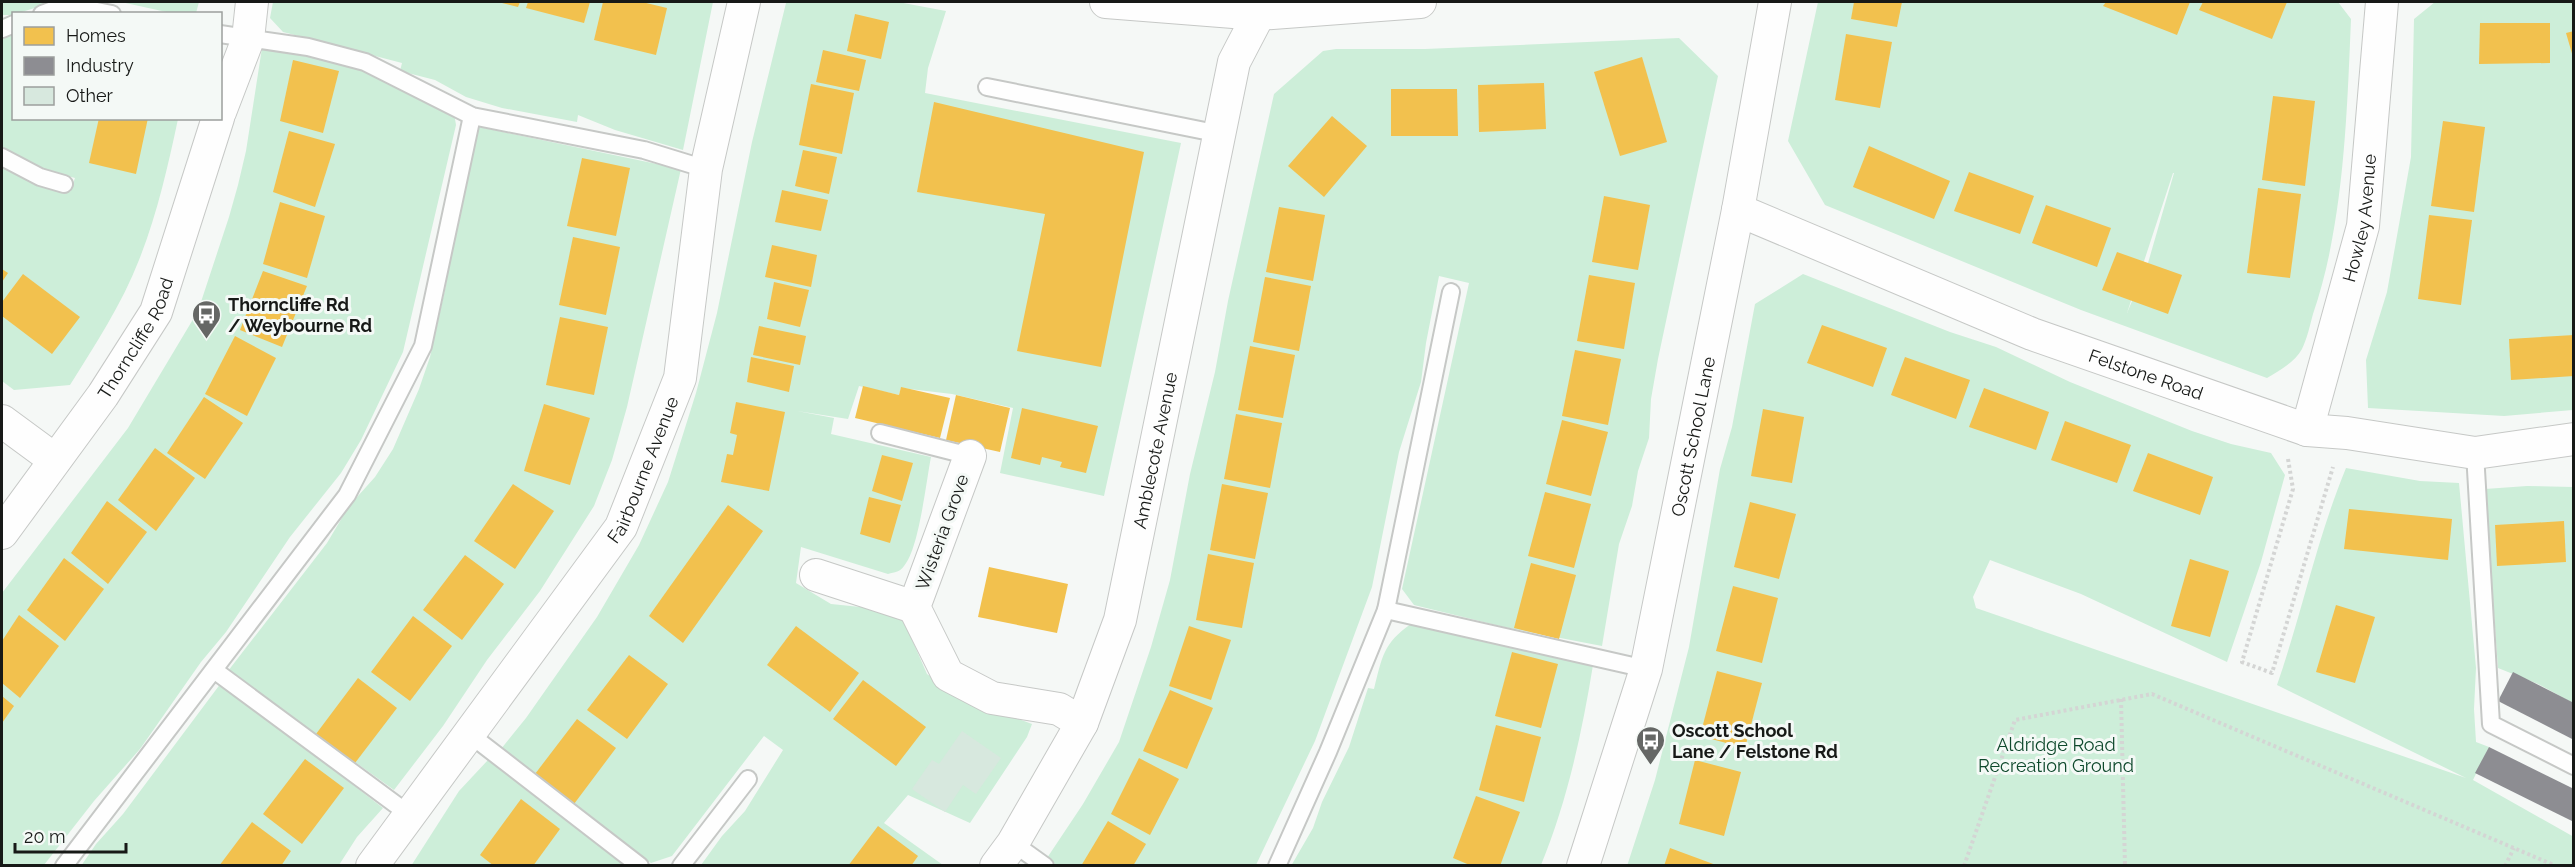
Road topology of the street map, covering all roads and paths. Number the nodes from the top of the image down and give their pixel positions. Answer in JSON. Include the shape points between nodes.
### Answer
{"nodes":[{"id":1,"x":252,"y":2,"type":"edge"},
{"id":2,"x":744,"y":2,"type":"edge"},
{"id":3,"x":1106,"y":2,"type":"edge"},
{"id":4,"x":1420,"y":2,"type":"edge"},
{"id":5,"x":1768,"y":2,"type":"edge"},
{"id":6,"x":2382,"y":2,"type":"edge"},
{"id":7,"x":1259,"y":8,"type":"edge"},
{"id":8,"x":47,"y":12,"type":"edge"},
{"id":9,"x":102,"y":12,"type":"edge"},
{"id":10,"x":234,"y":36,"type":"edge"},
{"id":11,"x":987,"y":87,"type":"dead end"},
{"id":12,"x":222,"y":101,"type":"edge"},
{"id":13,"x":472,"y":116,"type":"junction"},
{"id":14,"x":217,"y":120,"type":"edge"},
{"id":15,"x":1220,"y":134,"type":"junction"},
{"id":16,"x":2,"y":158,"type":"edge"},
{"id":17,"x":706,"y":169,"type":"junction"},
{"id":18,"x":64,"y":184,"type":"dead end"},
{"id":19,"x":1738,"y":210,"type":"junction"},
{"id":20,"x":1451,"y":292,"type":"dead end"},
{"id":21,"x":2,"y":421,"type":"edge"},
{"id":22,"x":2294,"y":425,"type":"junction"},
{"id":23,"x":880,"y":433,"type":"dead end"},
{"id":24,"x":2347,"y":433,"type":"junction"},
{"id":25,"x":2574,"y":439,"type":"edge"},
{"id":26,"x":2475,"y":453,"type":"junction"},
{"id":27,"x":970,"y":456,"type":"joint"},
{"id":28,"x":56,"y":460,"type":"junction"},
{"id":29,"x":2,"y":533,"type":"edge"},
{"id":30,"x":816,"y":575,"type":"dead end"},
{"id":31,"x":914,"y":607,"type":"junction"},
{"id":32,"x":1386,"y":610,"type":"junction"},
{"id":33,"x":1646,"y":669,"type":"junction"},
{"id":34,"x":214,"y":670,"type":"junction"},
{"id":35,"x":2121,"y":699,"type":"junction"},
{"id":36,"x":1082,"y":723,"type":"junction"},
{"id":37,"x":468,"y":733,"type":"junction"},
{"id":38,"x":2574,"y":766,"type":"edge"},
{"id":39,"x":748,"y":779,"type":"dead end"},
{"id":40,"x":410,"y":815,"type":"junction"},
{"id":41,"x":2514,"y":848,"type":"junction"},
{"id":42,"x":1004,"y":854,"type":"edge"},
{"id":43,"x":64,"y":866,"type":"edge"},
{"id":44,"x":372,"y":866,"type":"edge"},
{"id":45,"x":640,"y":866,"type":"edge"},
{"id":46,"x":681,"y":866,"type":"edge"},
{"id":47,"x":1045,"y":866,"type":"edge"},
{"id":48,"x":1277,"y":866,"type":"edge"},
{"id":49,"x":1583,"y":866,"type":"edge"},
{"id":50,"x":1964,"y":866,"type":"edge"},
{"id":51,"x":2126,"y":866,"type":"edge"},
{"id":52,"x":2505,"y":866,"type":"edge"},
{"id":53,"x":2556,"y":866,"type":"edge"}],
"edges":[{"from":1,"to":10,"type":"street"},
{"from":2,"to":17,"type":"street","name":"Fairbourne Avenue"},
{"from":3,"to":7,"type":"street"},
{"from":4,"to":7,"type":"street"},
{"from":5,"to":19,"type":"street","name":"Oscott School Lane"},
{"from":6,"to":22,"type":"street","name":"Howley Avenue","via":[[2363,226]]},
{"from":7,"to":15,"type":"street","name":"Amblecote Avenue","via":[[1234,62]]},
{"from":8,"to":9,"type":"lane","via":[[66,5]]},
{"from":10,"to":12,"type":"street"},
{"from":10,"to":13,"type":"lane","via":[[308,47],[365,62]]},
{"from":11,"to":15,"type":"lane"},
{"from":13,"to":17,"type":"lane","via":[[644,150]]},
{"from":13,"to":34,"type":"lane","via":[[423,346],[347,495]]},
{"from":14,"to":28,"type":"street","name":"Thorncliffe Road","via":[[156,312]]},
{"from":15,"to":36,"type":"street","name":"Amblecote Avenue","via":[[1120,620]]},
{"from":16,"to":18,"type":"lane"},
{"from":17,"to":37,"type":"street","name":"Fairbourne Avenue","via":[[680,378],[621,527]]},
{"from":19,"to":22,"type":"street","name":"Felstone Road","via":[[2032,334]]},
{"from":19,"to":33,"type":"street","name":"Oscott School Lane"},
{"from":20,"to":32,"type":"lane"},
{"from":21,"to":28,"type":"street"},
{"from":22,"to":24,"type":"street","name":"Felstone Road"},
{"from":22,"to":24,"type":"path","via":[[2294,489],[2242,663],[2272,673],[2332,468]]},
{"from":23,"to":27,"type":"lane"},
{"from":24,"to":26,"type":"street","name":"Felstone Road"},
{"from":25,"to":26,"type":"street","name":"Felstone Road"},
{"from":26,"to":38,"type":"lane","via":[[2491,724]]},
{"from":27,"to":31,"type":"street","name":"Wisteria Grove"},
{"from":28,"to":29,"type":"street","name":"Thorncliffe Road"},
{"from":30,"to":31,"type":"street","name":"Wisteria Grove"},
{"from":31,"to":36,"type":"street","name":"Wisteria Grove","via":[[948,675],[992,698],[1059,709]]},
{"from":32,"to":33,"type":"lane"},
{"from":32,"to":48,"type":"lane"},
{"from":33,"to":49,"type":"street","name":"Oscott School Lane"},
{"from":34,"to":40,"type":"lane"},
{"from":34,"to":43,"type":"lane"},
{"from":35,"to":41,"type":"path","via":[[2152,694]]},
{"from":35,"to":50,"type":"path","via":[[2015,720]]},
{"from":35,"to":51,"type":"path"},
{"from":36,"to":42,"type":"street","name":"Amblecote Avenue"},
{"from":37,"to":40,"type":"street","name":"Fairbourne Avenue"},
{"from":37,"to":45,"type":"lane"},
{"from":39,"to":46,"type":"lane"},
{"from":40,"to":44,"type":"street","name":"Fairbourne Avenue"},
{"from":41,"to":52,"type":"path"},
{"from":41,"to":53,"type":"path"},
{"from":42,"to":47,"type":"lane"}]}
